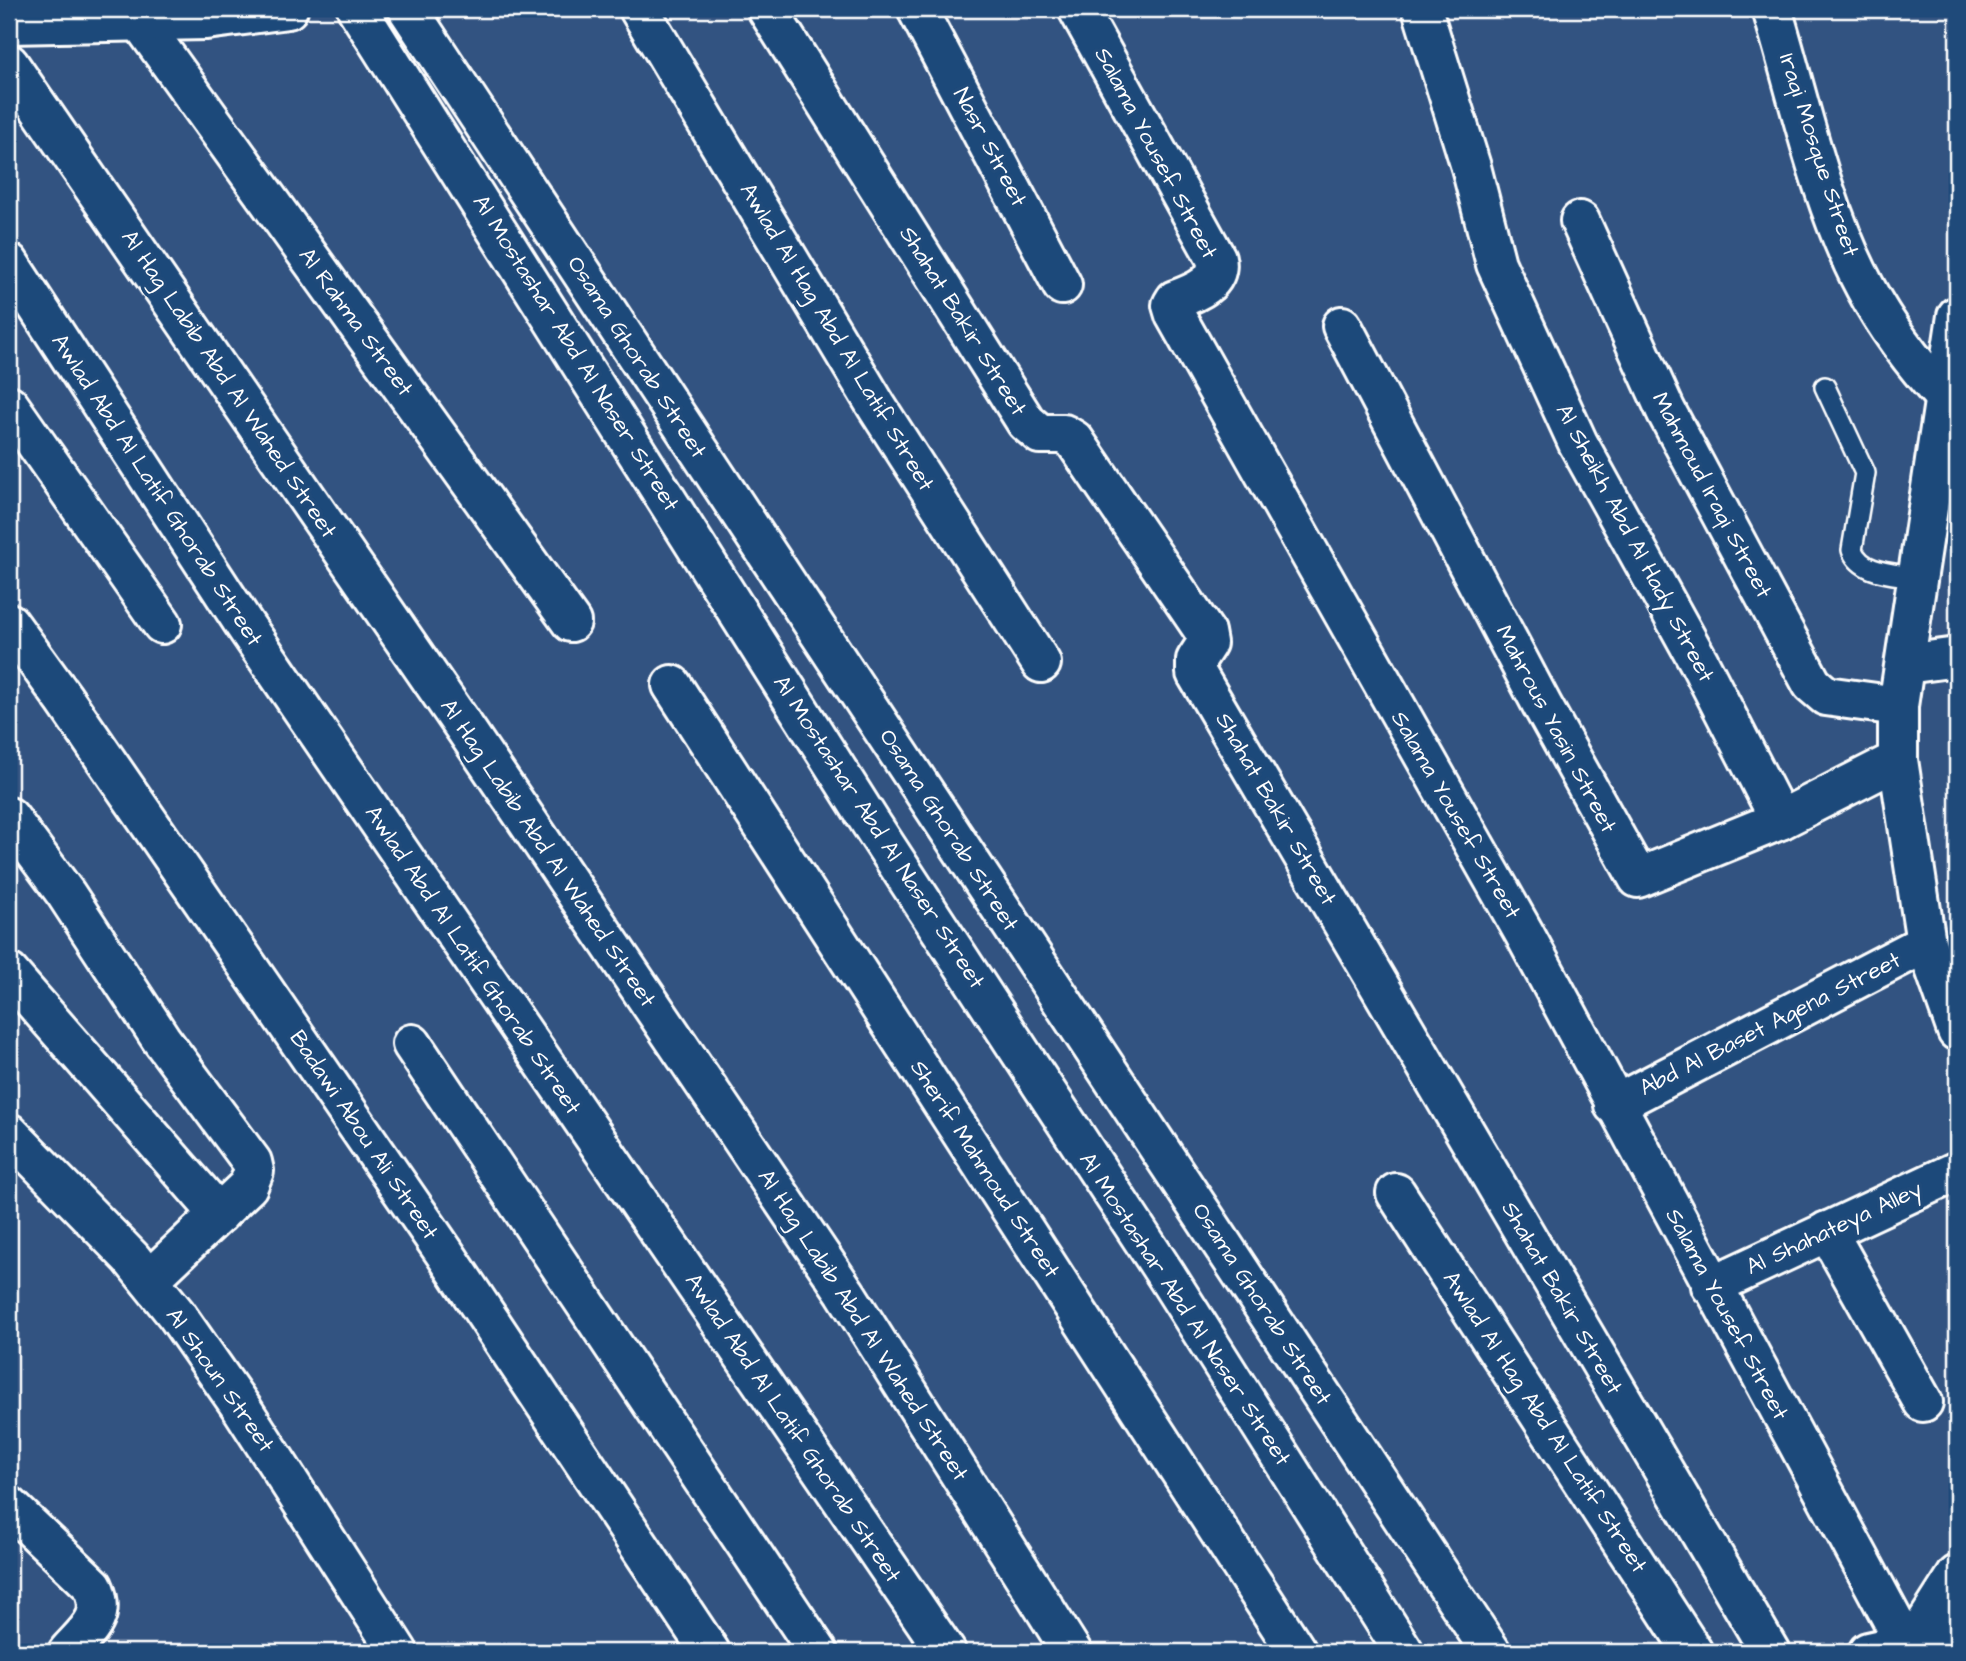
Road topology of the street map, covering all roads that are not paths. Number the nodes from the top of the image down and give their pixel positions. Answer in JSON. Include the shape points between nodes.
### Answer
{"nodes":[{"id":1,"x":285,"y":9,"type":"edge"},
{"id":2,"x":358,"y":9,"type":"edge"},
{"id":3,"x":408,"y":9,"type":"edge"},
{"id":4,"x":639,"y":9,"type":"edge"},
{"id":5,"x":767,"y":9,"type":"edge"},
{"id":6,"x":917,"y":9,"type":"edge"},
{"id":7,"x":1078,"y":9,"type":"edge"},
{"id":8,"x":1422,"y":9,"type":"edge"},
{"id":9,"x":1772,"y":9,"type":"edge"},
{"id":10,"x":123,"y":17,"type":"edge"},
{"id":11,"x":9,"y":24,"type":"edge"},
{"id":12,"x":9,"y":64,"type":"edge"},
{"id":13,"x":1580,"y":221,"type":"dead end"},
{"id":14,"x":9,"y":263,"type":"edge"},
{"id":15,"x":1062,"y":285,"type":"dead end"},
{"id":16,"x":1342,"y":326,"type":"dead end"},
{"id":17,"x":1956,"y":337,"type":"edge"},
{"id":18,"x":1825,"y":387,"type":"dead end"},
{"id":19,"x":1946,"y":399,"type":"junction"},
{"id":20,"x":9,"y":405,"type":"edge"},
{"id":21,"x":1948,"y":452,"type":"edge"},
{"id":22,"x":1919,"y":578,"type":"junction"},
{"id":23,"x":571,"y":622,"type":"dead end"},
{"id":24,"x":9,"y":623,"type":"edge"},
{"id":25,"x":162,"y":624,"type":"dead end"},
{"id":26,"x":1957,"y":657,"type":"edge"},
{"id":27,"x":1041,"y":663,"type":"dead end"},
{"id":28,"x":1906,"y":664,"type":"junction"},
{"id":29,"x":672,"y":685,"type":"dead end"},
{"id":30,"x":1898,"y":706,"type":"junction"},
{"id":31,"x":1898,"y":760,"type":"junction"},
{"id":32,"x":9,"y":817,"type":"edge"},
{"id":33,"x":1780,"y":820,"type":"junction"},
{"id":34,"x":1926,"y":943,"type":"junction"},
{"id":35,"x":9,"y":973,"type":"edge"},
{"id":36,"x":1957,"y":1031,"type":"edge"},
{"id":37,"x":412,"y":1044,"type":"dead end"},
{"id":38,"x":1614,"y":1105,"type":"junction"},
{"id":39,"x":11,"y":1141,"type":"edge"},
{"id":40,"x":1957,"y":1171,"type":"edge"},
{"id":41,"x":1396,"y":1193,"type":"dead end"},
{"id":42,"x":219,"y":1214,"type":"junction"},
{"id":43,"x":1827,"y":1231,"type":"junction"},
{"id":44,"x":149,"y":1280,"type":"junction"},
{"id":45,"x":1711,"y":1286,"type":"junction"},
{"id":46,"x":1923,"y":1402,"type":"dead end"},
{"id":47,"x":9,"y":1506,"type":"edge"},
{"id":48,"x":1957,"y":1575,"type":"edge"},
{"id":49,"x":1957,"y":1632,"type":"edge"},
{"id":50,"x":1910,"y":1642,"type":"junction"},
{"id":51,"x":68,"y":1652,"type":"edge"},
{"id":52,"x":398,"y":1652,"type":"edge"},
{"id":53,"x":710,"y":1652,"type":"edge"},
{"id":54,"x":818,"y":1652,"type":"edge"},
{"id":55,"x":946,"y":1652,"type":"edge"},
{"id":56,"x":1072,"y":1652,"type":"edge"},
{"id":57,"x":1297,"y":1652,"type":"edge"},
{"id":58,"x":1404,"y":1652,"type":"edge"},
{"id":59,"x":1491,"y":1652,"type":"edge"},
{"id":60,"x":1693,"y":1652,"type":"edge"},
{"id":61,"x":1770,"y":1652,"type":"edge"},
{"id":62,"x":1868,"y":1652,"type":"edge"}],
"edges":[{"from":1,"to":10,"type":"street","via":[[206,20]]},
{"from":2,"to":58,"type":"street","name":"Al Mostashar Abd Al Naser Street","via":[[870,822]]},
{"from":3,"to":59,"type":"street","name":"Osama Ghorab Street"},
{"from":4,"to":27,"type":"street","name":"Awlad Al Hag Abd Al Latif Street","via":[[877,407]]},
{"from":5,"to":61,"type":"street","name":"Shahat Bakir Street","via":[[1026,422],[1040,434],[1064,434],[1074,440],[1205,632],[1208,640],[1196,660],[1196,673]]},
{"from":6,"to":15,"type":"street","name":"Nasr Street"},
{"from":7,"to":38,"type":"street","name":"Salama Yousef Street","via":[[1216,258],[1216,273],[1210,282],[1175,300],[1175,315],[1524,933]]},
{"from":8,"to":33,"type":"street","name":"Al Sheikh Abd Al Hady Street","via":[[1496,264],[1578,443]]},
{"from":9,"to":19,"type":"street","name":"Iraqi Mosque Street","via":[[1845,244],[1888,326]]},
{"from":10,"to":11,"type":"street"},
{"from":10,"to":23,"type":"street","name":"Al Rahma Street"},
{"from":12,"to":56,"type":"street","name":"Al Hag Labib Abd Al Wahed Street","via":[[845,1292]]},
{"from":13,"to":30,"type":"street","name":"Mahmoud Iraqi Street","via":[[1666,411],[1812,684],[1826,696]]},
{"from":14,"to":55,"type":"street","name":"Awlad Abd Al Latif Ghorab Street","via":[[244,624]]},
{"from":16,"to":33,"type":"street","name":"Mahrous Yasin Street","via":[[1638,878]]},
{"from":17,"to":19,"type":"street"},
{"from":18,"to":22,"type":"lane","via":[[1865,473],[1852,550],[1856,560],[1866,568]]},
{"from":19,"to":21,"type":"street"},
{"from":20,"to":25,"type":"street"},
{"from":21,"to":22,"type":"street"},
{"from":22,"to":28,"type":"street"},
{"from":24,"to":53,"type":"street","name":"Badawi Abou Ali Street","via":[[444,1252]]},
{"from":26,"to":28,"type":"street"},
{"from":28,"to":30,"type":"street"},
{"from":29,"to":57,"type":"street","name":"Sherif Mahmoud Street"},
{"from":30,"to":31,"type":"street"},
{"from":31,"to":33,"type":"street","name":"Mahrous Yasin Street"},
{"from":31,"to":34,"type":"street"},
{"from":32,"to":42,"type":"street","via":[[66,894],[161,1039],[252,1162],[248,1186]]},
{"from":34,"to":36,"type":"street"},
{"from":34,"to":38,"type":"street","name":"Abd Al Baset Agena Street"},
{"from":35,"to":42,"type":"street"},
{"from":37,"to":54,"type":"street"},
{"from":38,"to":45,"type":"street","name":"Salama Yousef Street"},
{"from":39,"to":44,"type":"street","name":"Al Shoun Street"},
{"from":40,"to":43,"type":"street","name":"Al Shahateya Alley"},
{"from":41,"to":60,"type":"street","name":"Awlad Al Hag Abd Al Latif Street"},
{"from":42,"to":44,"type":"street"},
{"from":43,"to":45,"type":"street","name":"Al Shahateya Alley"},
{"from":43,"to":46,"type":"street"},
{"from":44,"to":52,"type":"street","name":"Al Shoun Street","via":[[243,1410]]},
{"from":45,"to":50,"type":"street","name":"Salama Yousef Street"},
{"from":47,"to":51,"type":"street","via":[[93,1586],[99,1598],[96,1619]]},
{"from":48,"to":50,"type":"street"},
{"from":49,"to":50,"type":"street"},
{"from":50,"to":62,"type":"street"}]}
